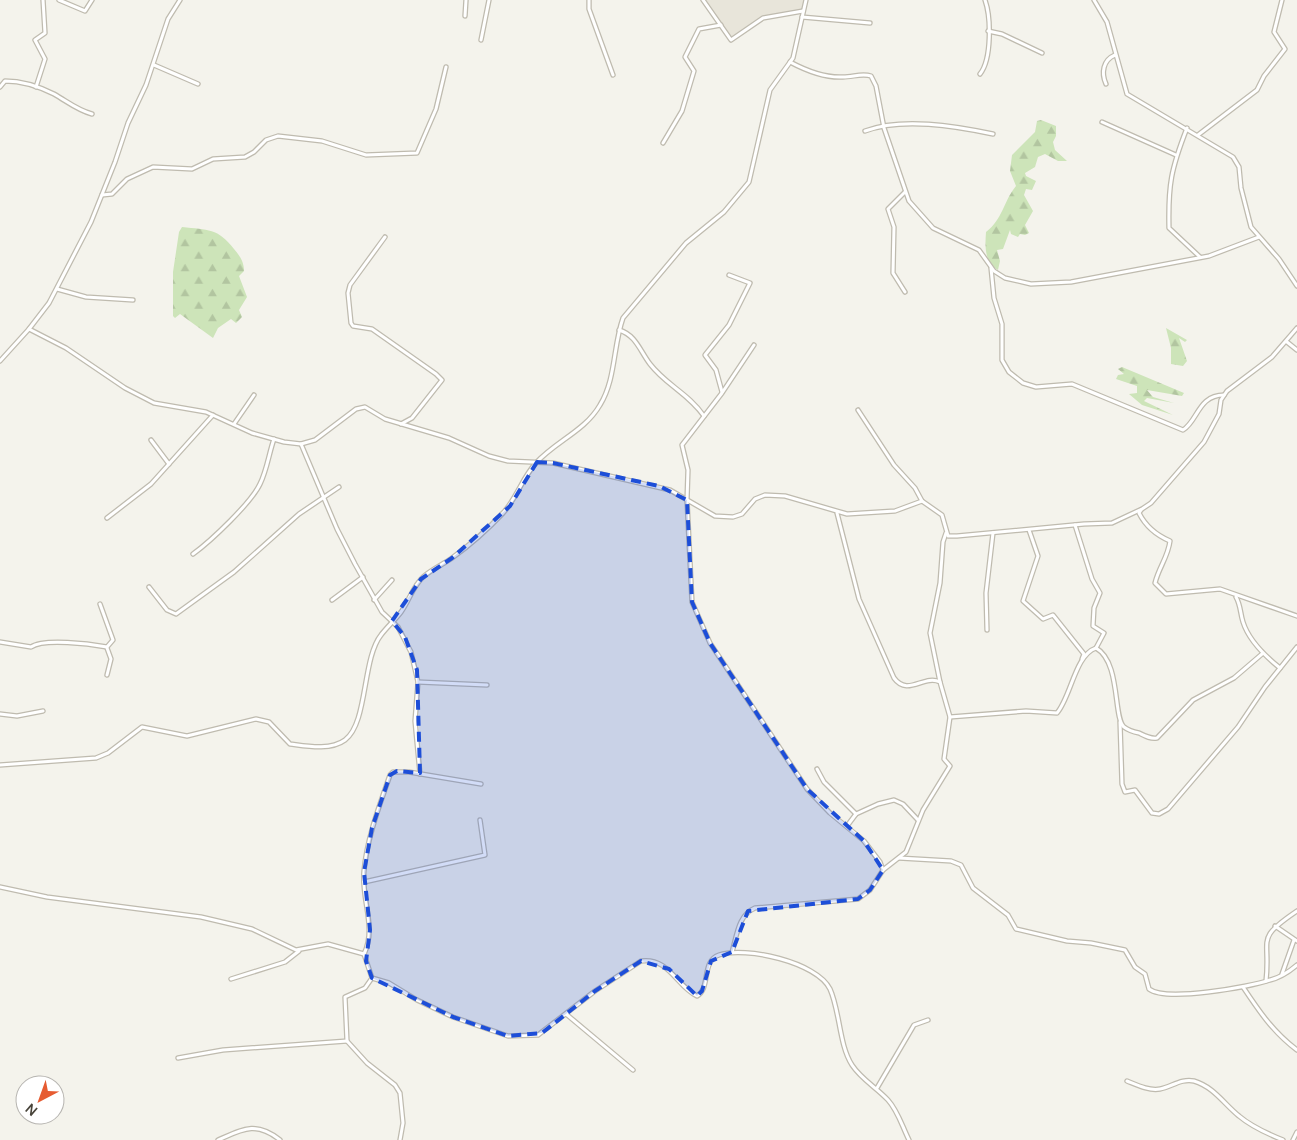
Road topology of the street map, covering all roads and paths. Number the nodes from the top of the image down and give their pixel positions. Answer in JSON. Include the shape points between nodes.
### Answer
{"nodes":[{"id":1,"x":43,"y":0,"type":"edge"},
{"id":2,"x":59,"y":0,"type":"edge"},
{"id":3,"x":92,"y":0,"type":"edge"},
{"id":4,"x":180,"y":0,"type":"edge"},
{"id":5,"x":466,"y":0,"type":"edge"},
{"id":6,"x":489,"y":0,"type":"edge"},
{"id":7,"x":589,"y":0,"type":"edge"},
{"id":8,"x":703,"y":0,"type":"edge"},
{"id":9,"x":806,"y":0,"type":"edge"},
{"id":10,"x":985,"y":0,"type":"edge"},
{"id":11,"x":1094,"y":0,"type":"edge"},
{"id":12,"x":1282,"y":0,"type":"edge"},
{"id":13,"x":803,"y":11,"type":"junction"},
{"id":14,"x":466,"y":16,"type":"dead end"},
{"id":15,"x":802,"y":17,"type":"junction"},
{"id":16,"x":870,"y":24,"type":"dead end"},
{"id":17,"x":721,"y":25,"type":"junction"},
{"id":18,"x":988,"y":31,"type":"junction"},
{"id":19,"x":481,"y":40,"type":"dead end"},
{"id":20,"x":1042,"y":53,"type":"dead end"},
{"id":21,"x":1115,"y":55,"type":"junction"},
{"id":22,"x":790,"y":62,"type":"junction"},
{"id":23,"x":154,"y":65,"type":"junction"},
{"id":24,"x":446,"y":67,"type":"dead end"},
{"id":25,"x":980,"y":74,"type":"dead end"},
{"id":26,"x":613,"y":75,"type":"dead end"},
{"id":27,"x":198,"y":84,"type":"dead end"},
{"id":28,"x":1106,"y":84,"type":"dead end"},
{"id":29,"x":0,"y":88,"type":"edge"},
{"id":30,"x":36,"y":88,"type":"junction"},
{"id":31,"x":92,"y":114,"type":"dead end"},
{"id":32,"x":1102,"y":122,"type":"dead end"},
{"id":33,"x":883,"y":124,"type":"junction"},
{"id":34,"x":1187,"y":128,"type":"junction"},
{"id":35,"x":865,"y":131,"type":"dead end"},
{"id":36,"x":993,"y":134,"type":"dead end"},
{"id":37,"x":1198,"y":135,"type":"junction"},
{"id":38,"x":662,"y":143,"type":"dead end"},
{"id":39,"x":1176,"y":155,"type":"junction"},
{"id":40,"x":905,"y":192,"type":"junction"},
{"id":41,"x":102,"y":195,"type":"junction"},
{"id":42,"x":385,"y":237,"type":"dead end"},
{"id":43,"x":1259,"y":237,"type":"junction"},
{"id":44,"x":1200,"y":257,"type":"junction"},
{"id":45,"x":991,"y":267,"type":"junction"},
{"id":46,"x":729,"y":275,"type":"dead end"},
{"id":47,"x":1297,"y":286,"type":"edge"},
{"id":48,"x":57,"y":289,"type":"junction"},
{"id":49,"x":905,"y":292,"type":"dead end"},
{"id":50,"x":133,"y":300,"type":"dead end"},
{"id":51,"x":1297,"y":328,"type":"edge"},
{"id":52,"x":29,"y":329,"type":"junction"},
{"id":53,"x":619,"y":330,"type":"junction"},
{"id":54,"x":1287,"y":342,"type":"junction"},
{"id":55,"x":754,"y":345,"type":"dead end"},
{"id":56,"x":1297,"y":350,"type":"edge"},
{"id":57,"x":0,"y":360,"type":"edge"},
{"id":58,"x":722,"y":393,"type":"junction"},
{"id":59,"x":254,"y":395,"type":"dead end"},
{"id":60,"x":1224,"y":395,"type":"junction"},
{"id":61,"x":858,"y":410,"type":"dead end"},
{"id":62,"x":213,"y":415,"type":"junction"},
{"id":63,"x":704,"y":416,"type":"junction"},
{"id":64,"x":234,"y":424,"type":"junction"},
{"id":65,"x":400,"y":424,"type":"junction"},
{"id":66,"x":274,"y":439,"type":"junction"},
{"id":67,"x":151,"y":440,"type":"dead end"},
{"id":68,"x":301,"y":444,"type":"junction"},
{"id":69,"x":537,"y":462,"type":"junction"},
{"id":70,"x":169,"y":464,"type":"junction"},
{"id":71,"x":339,"y":487,"type":"dead end"},
{"id":72,"x":323,"y":497,"type":"junction"},
{"id":73,"x":687,"y":500,"type":"junction"},
{"id":74,"x":922,"y":501,"type":"junction"},
{"id":75,"x":1142,"y":509,"type":"junction"},
{"id":76,"x":838,"y":513,"type":"junction"},
{"id":77,"x":107,"y":518,"type":"dead end"},
{"id":78,"x":1076,"y":525,"type":"junction"},
{"id":79,"x":1029,"y":530,"type":"junction"},
{"id":80,"x":946,"y":533,"type":"junction"},
{"id":81,"x":993,"y":533,"type":"junction"},
{"id":82,"x":193,"y":554,"type":"dead end"},
{"id":83,"x":363,"y":577,"type":"junction"},
{"id":84,"x":392,"y":580,"type":"dead end"},
{"id":85,"x":149,"y":587,"type":"dead end"},
{"id":86,"x":1236,"y":597,"type":"junction"},
{"id":87,"x":332,"y":600,"type":"dead end"},
{"id":88,"x":374,"y":600,"type":"junction"},
{"id":89,"x":100,"y":604,"type":"dead end"},
{"id":90,"x":1297,"y":616,"type":"edge"},
{"id":91,"x":392,"y":621,"type":"junction"},
{"id":92,"x":987,"y":630,"type":"dead end"},
{"id":93,"x":0,"y":642,"type":"edge"},
{"id":94,"x":107,"y":647,"type":"junction"},
{"id":95,"x":1297,"y":647,"type":"edge"},
{"id":96,"x":1096,"y":648,"type":"junction"},
{"id":97,"x":1262,"y":654,"type":"junction"},
{"id":98,"x":1082,"y":662,"type":"junction"},
{"id":99,"x":1280,"y":668,"type":"junction"},
{"id":100,"x":107,"y":675,"type":"dead end"},
{"id":101,"x":418,"y":682,"type":"junction"},
{"id":102,"x":940,"y":682,"type":"junction"},
{"id":103,"x":487,"y":685,"type":"dead end"},
{"id":104,"x":43,"y":711,"type":"dead end"},
{"id":105,"x":0,"y":714,"type":"edge"},
{"id":106,"x":950,"y":717,"type":"junction"},
{"id":107,"x":1120,"y":722,"type":"junction"},
{"id":108,"x":0,"y":765,"type":"edge"},
{"id":109,"x":817,"y":769,"type":"dead end"},
{"id":110,"x":420,"y":774,"type":"junction"},
{"id":111,"x":481,"y":784,"type":"dead end"},
{"id":112,"x":856,"y":814,"type":"junction"},
{"id":113,"x":480,"y":820,"type":"dead end"},
{"id":114,"x":918,"y":820,"type":"junction"},
{"id":115,"x":847,"y":826,"type":"junction"},
{"id":116,"x":899,"y":858,"type":"junction"},
{"id":117,"x":883,"y":870,"type":"junction"},
{"id":118,"x":364,"y":882,"type":"junction"},
{"id":119,"x":0,"y":887,"type":"edge"},
{"id":120,"x":1297,"y":911,"type":"edge"},
{"id":121,"x":1275,"y":926,"type":"junction"},
{"id":122,"x":1296,"y":941,"type":"edge"},
{"id":123,"x":300,"y":950,"type":"junction"},
{"id":124,"x":732,"y":952,"type":"junction"},
{"id":125,"x":364,"y":954,"type":"junction"},
{"id":126,"x":1297,"y":965,"type":"edge"},
{"id":127,"x":1279,"y":976,"type":"junction"},
{"id":128,"x":231,"y":978,"type":"dead end"},
{"id":129,"x":372,"y":978,"type":"junction"},
{"id":130,"x":1266,"y":981,"type":"junction"},
{"id":131,"x":1243,"y":987,"type":"junction"},
{"id":132,"x":566,"y":1014,"type":"junction"},
{"id":133,"x":928,"y":1020,"type":"dead end"},
{"id":134,"x":347,"y":1041,"type":"junction"},
{"id":135,"x":1297,"y":1050,"type":"edge"},
{"id":136,"x":178,"y":1058,"type":"dead end"},
{"id":137,"x":633,"y":1070,"type":"dead end"},
{"id":138,"x":1127,"y":1081,"type":"dead end"},
{"id":139,"x":877,"y":1088,"type":"junction"},
{"id":140,"x":1297,"y":1132,"type":"edge"},
{"id":141,"x":218,"y":1140,"type":"edge"},
{"id":142,"x":280,"y":1140,"type":"edge"},
{"id":143,"x":400,"y":1140,"type":"edge"},
{"id":144,"x":909,"y":1140,"type":"edge"},
{"id":145,"x":1283,"y":1140,"type":"edge"},
{"id":146,"x":1293,"y":1140,"type":"edge"}],
"edges":[{"from":1,"to":30,"type":"street","via":[[45,33],[35,40],[45,59]]},
{"from":2,"to":3,"type":"street","via":[[85,12]]},
{"from":4,"to":23,"type":"street","via":[[168,18]]},
{"from":5,"to":14,"type":"street"},
{"from":6,"to":19,"type":"street"},
{"from":7,"to":26,"type":"street","via":[[589,9]]},
{"from":8,"to":17,"type":"street"},
{"from":9,"to":13,"type":"street"},
{"from":10,"to":18,"type":"street","via":[[989,10]]},
{"from":11,"to":21,"type":"street","via":[[1107,22]]},
{"from":12,"to":37,"type":"street","via":[[1274,32],[1285,49],[1283,54],[1269,68],[1256,90]]},
{"from":13,"to":15,"type":"street"},
{"from":13,"to":17,"type":"street","via":[[763,18],[733,40]]},
{"from":15,"to":16,"type":"street"},
{"from":15,"to":22,"type":"street"},
{"from":17,"to":38,"type":"street","via":[[699,29],[685,57],[694,71],[682,112]]},
{"from":18,"to":20,"type":"street","via":[[1002,34]]},
{"from":18,"to":25,"type":"street","via":[[988,56]]},
{"from":21,"to":28,"type":"street","via":[[1105,64]]},
{"from":21,"to":34,"type":"street","via":[[1127,94]]},
{"from":22,"to":33,"type":"street","via":[[802,69],[831,76],[871,76]]},
{"from":22,"to":53,"type":"street","via":[[770,90],[751,176],[744,191],[670,260],[623,318]]},
{"from":23,"to":27,"type":"street"},
{"from":23,"to":41,"type":"street","via":[[128,123]]},
{"from":24,"to":41,"type":"street","via":[[436,109],[418,153],[366,155],[322,140],[278,136],[266,140],[245,157],[213,158],[192,170],[153,167],[127,179],[112,194]]},
{"from":29,"to":30,"type":"street","via":[[5,81]]},
{"from":30,"to":31,"type":"street"},
{"from":32,"to":39,"type":"street"},
{"from":33,"to":35,"type":"street"},
{"from":33,"to":36,"type":"street","via":[[956,126]]},
{"from":33,"to":40,"type":"street"},
{"from":34,"to":37,"type":"street"},
{"from":34,"to":39,"type":"street"},
{"from":37,"to":43,"type":"street","via":[[1235,159],[1249,222]]},
{"from":39,"to":44,"type":"street","via":[[1168,187],[1169,228]]},
{"from":40,"to":45,"type":"street","via":[[933,228],[979,250]]},
{"from":40,"to":49,"type":"street","via":[[888,209],[894,227],[893,273]]},
{"from":41,"to":48,"type":"street"},
{"from":42,"to":65,"type":"street","via":[[350,285],[350,323],[372,329],[442,380],[412,418]]},
{"from":43,"to":44,"type":"street","via":[[1220,253]]},
{"from":43,"to":47,"type":"street"},
{"from":44,"to":45,"type":"street","via":[[1071,282],[1024,282],[1005,278]]},
{"from":45,"to":60,"type":"street","via":[[994,298],[1002,324],[1002,360],[1009,372],[1023,383],[1043,387],[1072,384],[1183,430],[1200,406]]},
{"from":46,"to":58,"type":"street","via":[[750,283],[729,325],[705,355],[716,370]]},
{"from":48,"to":50,"type":"street","via":[[92,298]]},
{"from":48,"to":52,"type":"street"},
{"from":51,"to":54,"type":"street"},
{"from":52,"to":57,"type":"street"},
{"from":52,"to":62,"type":"street","via":[[154,403]]},
{"from":53,"to":63,"type":"street","via":[[633,338],[652,367],[684,393]]},
{"from":53,"to":69,"type":"street","via":[[610,380],[601,404],[589,421]]},
{"from":54,"to":56,"type":"street"},
{"from":54,"to":60,"type":"street"},
{"from":55,"to":58,"type":"street"},
{"from":58,"to":63,"type":"street"},
{"from":59,"to":64,"type":"street"},
{"from":60,"to":75,"type":"street","via":[[1219,414],[1204,442],[1151,503]]},
{"from":61,"to":74,"type":"street"},
{"from":62,"to":64,"type":"street"},
{"from":62,"to":70,"type":"street"},
{"from":63,"to":73,"type":"street","via":[[682,445],[688,470]]},
{"from":64,"to":66,"type":"street"},
{"from":65,"to":68,"type":"street","via":[[361,407],[315,440]]},
{"from":65,"to":69,"type":"street","via":[[449,438],[489,456],[508,461]]},
{"from":66,"to":68,"type":"street"},
{"from":66,"to":82,"type":"street","via":[[260,484],[249,500]]},
{"from":67,"to":70,"type":"street"},
{"from":68,"to":72,"type":"street"},
{"from":69,"to":73,"type":"street","via":[[659,486]]},
{"from":69,"to":91,"type":"street","via":[[502,514],[452,558],[421,579]]},
{"from":70,"to":77,"type":"street","via":[[151,484]]},
{"from":71,"to":72,"type":"street"},
{"from":72,"to":83,"type":"street"},
{"from":72,"to":85,"type":"street","via":[[276,533],[234,572],[176,614],[167,610]]},
{"from":73,"to":76,"type":"street","via":[[704,512],[724,518],[742,514],[755,499],[765,495],[785,496]]},
{"from":73,"to":115,"type":"street","via":[[692,602],[710,643],[807,789]]},
{"from":74,"to":76,"type":"street","via":[[895,511]]},
{"from":74,"to":80,"type":"street","via":[[942,515]]},
{"from":75,"to":78,"type":"street","via":[[1112,523]]},
{"from":75,"to":86,"type":"street","via":[[1139,513],[1144,523],[1170,541],[1169,555],[1158,570],[1155,583],[1166,594],[1217,589]]},
{"from":76,"to":102,"type":"street","via":[[859,599],[897,683],[908,687],[928,681]]},
{"from":78,"to":79,"type":"street"},
{"from":78,"to":96,"type":"street","via":[[1092,579],[1100,593],[1094,608],[1093,626],[1104,633]]},
{"from":79,"to":81,"type":"street"},
{"from":79,"to":98,"type":"street","via":[[1038,556],[1023,601],[1043,620],[1053,614],[1084,654]]},
{"from":80,"to":81,"type":"street","via":[[957,536]]},
{"from":80,"to":102,"type":"street","via":[[930,633]]},
{"from":81,"to":92,"type":"street","via":[[986,593]]},
{"from":83,"to":87,"type":"street"},
{"from":83,"to":88,"type":"street"},
{"from":84,"to":88,"type":"street"},
{"from":86,"to":90,"type":"street"},
{"from":86,"to":97,"type":"street","via":[[1242,607],[1244,625]]},
{"from":88,"to":91,"type":"street"},
{"from":89,"to":94,"type":"street","via":[[113,640]]},
{"from":91,"to":101,"type":"street","via":[[415,661]]},
{"from":91,"to":108,"type":"street","via":[[375,644],[354,728],[337,744],[325,747],[290,744],[269,722],[256,718],[187,736],[142,727],[102,756]]},
{"from":93,"to":94,"type":"street","via":[[31,647],[38,642]]},
{"from":94,"to":100,"type":"street","via":[[111,659]]},
{"from":95,"to":99,"type":"street"},
{"from":96,"to":98,"type":"street"},
{"from":96,"to":107,"type":"street","via":[[1103,654],[1112,675]]},
{"from":97,"to":99,"type":"street"},
{"from":97,"to":107,"type":"street","via":[[1234,678],[1193,700],[1157,738],[1125,728]]},
{"from":98,"to":106,"type":"street","via":[[1057,713],[1026,711]]},
{"from":99,"to":107,"type":"street","via":[[1227,740],[1168,808],[1158,814],[1152,813],[1135,790],[1125,792]]},
{"from":101,"to":103,"type":"street"},
{"from":101,"to":110,"type":"street","via":[[415,721]]},
{"from":102,"to":106,"type":"street"},
{"from":104,"to":105,"type":"street","via":[[17,716]]},
{"from":106,"to":114,"type":"street","via":[[944,759],[950,766]]},
{"from":109,"to":112,"type":"street","via":[[824,782]]},
{"from":110,"to":111,"type":"street"},
{"from":110,"to":118,"type":"street","via":[[397,771],[390,776],[372,828]]},
{"from":112,"to":114,"type":"street","via":[[895,800]]},
{"from":112,"to":115,"type":"street"},
{"from":113,"to":118,"type":"street","via":[[485,855]]},
{"from":114,"to":116,"type":"street","via":[[906,852]]},
{"from":115,"to":117,"type":"street","via":[[868,846]]},
{"from":116,"to":117,"type":"street"},
{"from":116,"to":131,"type":"street","via":[[951,861],[961,865],[973,888],[1008,915],[1016,929],[1126,950],[1135,968],[1145,974],[1149,989],[1155,993],[1171,996]]},
{"from":117,"to":124,"type":"street","via":[[870,890],[858,899],[748,911]]},
{"from":118,"to":125,"type":"street","via":[[370,942]]},
{"from":119,"to":123,"type":"street","via":[[47,897],[201,917],[252,929]]},
{"from":120,"to":121,"type":"street"},
{"from":121,"to":122,"type":"street"},
{"from":121,"to":130,"type":"street","via":[[1267,937]]},
{"from":122,"to":127,"type":"street"},
{"from":123,"to":125,"type":"street","via":[[328,944]]},
{"from":123,"to":128,"type":"street","via":[[285,962]]},
{"from":124,"to":132,"type":"street","via":[[716,955],[711,961],[702,991],[697,996],[669,970],[645,960],[627,969]]},
{"from":124,"to":139,"type":"street","via":[[783,958],[825,982],[851,1064]]},
{"from":125,"to":129,"type":"street"},
{"from":126,"to":127,"type":"street"},
{"from":127,"to":130,"type":"street"},
{"from":129,"to":132,"type":"street","via":[[389,983],[453,1017],[508,1036],[538,1035]]},
{"from":129,"to":134,"type":"street","via":[[365,988],[347,994],[344,1000]]},
{"from":130,"to":131,"type":"street"},
{"from":131,"to":135,"type":"street","via":[[1277,1035]]},
{"from":132,"to":137,"type":"street"},
{"from":133,"to":139,"type":"street","via":[[914,1025]]},
{"from":134,"to":136,"type":"street","via":[[222,1050]]},
{"from":134,"to":143,"type":"street","via":[[367,1064],[397,1088],[403,1123]]},
{"from":138,"to":145,"type":"street","via":[[1154,1089],[1194,1081],[1220,1095],[1250,1124]]},
{"from":139,"to":144,"type":"street","via":[[892,1106]]},
{"from":140,"to":146,"type":"street"},
{"from":141,"to":142,"type":"street","via":[[254,1127],[264,1129]]}]}
